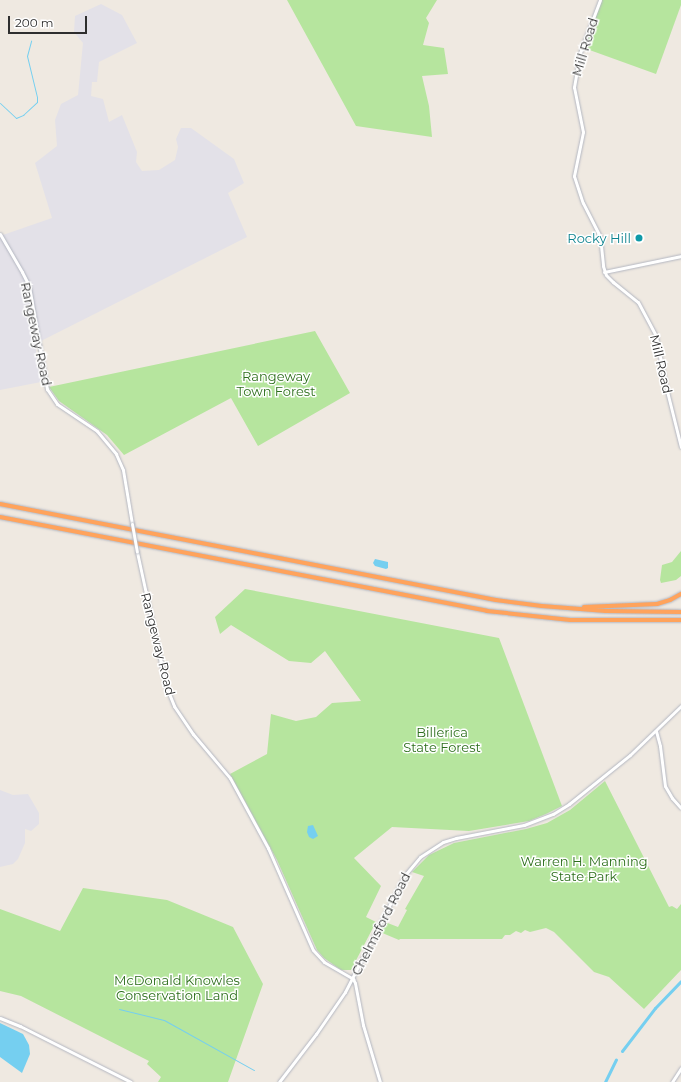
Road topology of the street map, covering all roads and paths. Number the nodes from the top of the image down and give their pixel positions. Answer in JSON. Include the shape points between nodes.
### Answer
{"nodes":[{"id":1,"x":600,"y":0,"type":"edge"},
{"id":2,"x":0,"y":234,"type":"edge"},
{"id":3,"x":681,"y":256,"type":"edge"},
{"id":4,"x":604,"y":272,"type":"junction"},
{"id":5,"x":681,"y":447,"type":"edge"},
{"id":6,"x":0,"y":504,"type":"edge"},
{"id":7,"x":0,"y":517,"type":"edge"},
{"id":8,"x":681,"y":594,"type":"edge"},
{"id":9,"x":566,"y":608,"type":"junction"},
{"id":10,"x":681,"y":612,"type":"edge"},
{"id":11,"x":681,"y":620,"type":"edge"},
{"id":12,"x":681,"y":706,"type":"edge"},
{"id":13,"x":656,"y":731,"type":"junction"},
{"id":14,"x":681,"y":808,"type":"edge"},
{"id":15,"x":352,"y":979,"type":"junction"},
{"id":16,"x":0,"y":1018,"type":"edge"},
{"id":17,"x":681,"y":1068,"type":"edge"},
{"id":18,"x":131,"y":1082,"type":"edge"},
{"id":19,"x":279,"y":1082,"type":"edge"},
{"id":20,"x":380,"y":1082,"type":"edge"},
{"id":21,"x":672,"y":1082,"type":"edge"}],
"edges":[{"from":1,"to":4,"type":"main road","name":"Mill Road","via":[[580,53],[574,87],[583,132],[574,174],[582,199],[600,236]]},
{"from":2,"to":15,"type":"main road","name":"Rangeway Road","bridge":true,"via":[[29,286],[47,389],[57,404],[97,431],[116,454],[123,470],[137,552],[166,686],[177,713],[230,778],[268,848],[313,950],[324,962]]},
{"from":3,"to":4,"type":"main road"},
{"from":4,"to":5,"type":"main road","name":"Mill Road","via":[[610,280],[637,300],[653,329]]},
{"from":6,"to":9,"type":"highway","via":[[480,597]]},
{"from":7,"to":11,"type":"highway","via":[[487,611],[576,620]]},
{"from":8,"to":9,"type":"highway","via":[[657,604]]},
{"from":9,"to":10,"type":"highway"},
{"from":12,"to":13,"type":"main road","name":"Chelmsford Road"},
{"from":13,"to":14,"type":"main road","via":[[665,786]]},
{"from":13,"to":15,"type":"main road","name":"Chelmsford Road","via":[[596,783],[554,814],[524,825],[456,838],[424,853],[405,876]]},
{"from":15,"to":19,"type":"main road","name":"Chelmsford Road","via":[[320,1029]]},
{"from":15,"to":20,"type":"main road","via":[[357,987],[363,1025]]},
{"from":16,"to":18,"type":"main road"},
{"from":17,"to":21,"type":"main road"}]}
